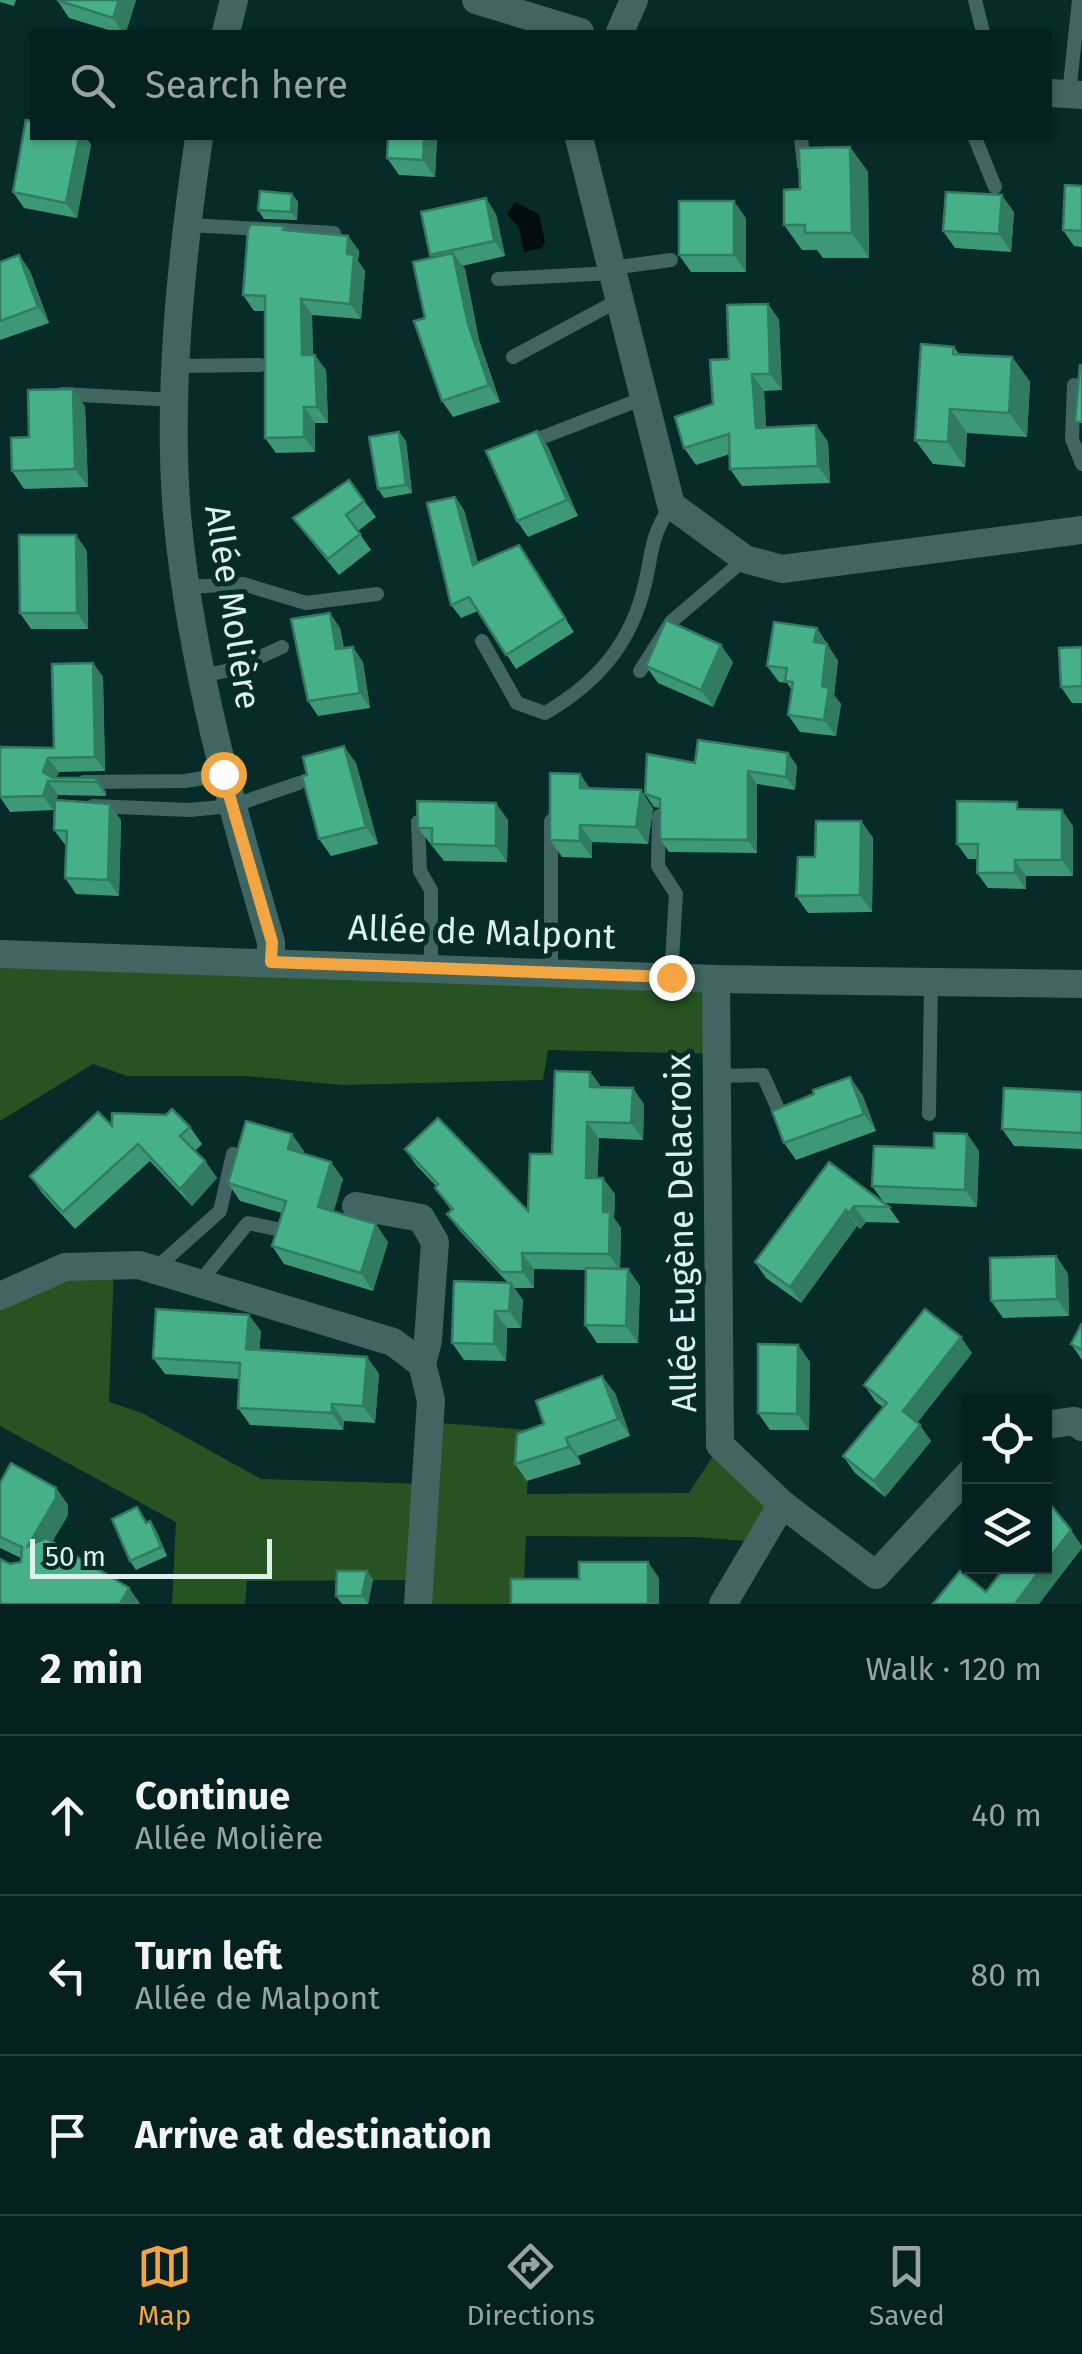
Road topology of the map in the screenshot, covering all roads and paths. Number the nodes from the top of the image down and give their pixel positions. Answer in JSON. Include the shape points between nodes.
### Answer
{"nodes":[{"id":1,"x":234,"y":0,"type":"edge"},
{"id":2,"x":476,"y":0,"type":"edge"},
{"id":3,"x":634,"y":0,"type":"edge"},
{"id":4,"x":975,"y":0,"type":"edge"},
{"id":5,"x":1080,"y":0,"type":"edge"},
{"id":6,"x":552,"y":28,"type":"edge"},
{"id":7,"x":226,"y":30,"type":"edge"},
{"id":8,"x":621,"y":30,"type":"edge"},
{"id":9,"x":982,"y":30,"type":"edge"},
{"id":10,"x":1067,"y":94,"type":"edge"},
{"id":11,"x":199,"y":140,"type":"edge"},
{"id":12,"x":580,"y":140,"type":"edge"},
{"id":13,"x":801,"y":140,"type":"edge"},
{"id":14,"x":976,"y":140,"type":"edge"},
{"id":15,"x":804,"y":177,"type":"edge"},
{"id":16,"x":995,"y":187,"type":"dead end"},
{"id":17,"x":188,"y":225,"type":"junction"},
{"id":18,"x":334,"y":233,"type":"edge"},
{"id":19,"x":671,"y":260,"type":"dead end"},
{"id":20,"x":498,"y":278,"type":"dead end"},
{"id":21,"x":615,"y":280,"type":"junction"},
{"id":22,"x":513,"y":357,"type":"dead end"},
{"id":23,"x":260,"y":365,"type":"edge"},
{"id":24,"x":177,"y":366,"type":"junction"},
{"id":25,"x":1074,"y":384,"type":"edge"},
{"id":26,"x":41,"y":392,"type":"edge"},
{"id":27,"x":644,"y":398,"type":"junction"},
{"id":28,"x":177,"y":400,"type":"junction"},
{"id":29,"x":501,"y":454,"type":"edge"},
{"id":30,"x":1082,"y":464,"type":"edge"},
{"id":31,"x":671,"y":505,"type":"junction"},
{"id":32,"x":1082,"y":530,"type":"edge"},
{"id":33,"x":745,"y":559,"type":"junction"},
{"id":34,"x":186,"y":587,"type":"junction"},
{"id":35,"x":377,"y":594,"type":"dead end"},
{"id":36,"x":482,"y":640,"type":"dead end"},
{"id":37,"x":282,"y":647,"type":"dead end"},
{"id":38,"x":640,"y":671,"type":"dead end"},
{"id":39,"x":204,"y":676,"type":"junction"},
{"id":40,"x":223,"y":774,"type":"junction"},
{"id":41,"x":63,"y":782,"type":"edge"},
{"id":42,"x":298,"y":783,"type":"edge"},
{"id":43,"x":551,"y":800,"type":"edge"},
{"id":44,"x":80,"y":806,"type":"edge"},
{"id":45,"x":232,"y":806,"type":"junction"},
{"id":46,"x":659,"y":816,"type":"edge"},
{"id":47,"x":418,"y":822,"type":"edge"},
{"id":48,"x":0,"y":954,"type":"edge"},
{"id":49,"x":271,"y":962,"type":"junction"},
{"id":50,"x":431,"y":968,"type":"junction"},
{"id":51,"x":551,"y":972,"type":"junction"},
{"id":52,"x":671,"y":977,"type":"junction"},
{"id":53,"x":716,"y":978,"type":"junction"},
{"id":54,"x":931,"y":982,"type":"junction"},
{"id":55,"x":1082,"y":984,"type":"edge"},
{"id":56,"x":716,"y":1076,"type":"junction"},
{"id":57,"x":779,"y":1111,"type":"edge"},
{"id":58,"x":930,"y":1114,"type":"dead end"},
{"id":59,"x":234,"y":1154,"type":"edge"},
{"id":60,"x":356,"y":1206,"type":"dead end"},
{"id":61,"x":281,"y":1230,"type":"edge"},
{"id":62,"x":154,"y":1270,"type":"junction"},
{"id":63,"x":199,"y":1283,"type":"junction"},
{"id":64,"x":3,"y":1291,"type":"edge"},
{"id":65,"x":422,"y":1364,"type":"junction"},
{"id":66,"x":1052,"y":1424,"type":"edge"},
{"id":67,"x":1082,"y":1427,"type":"edge"},
{"id":68,"x":962,"y":1482,"type":"edge"},
{"id":69,"x":782,"y":1504,"type":"junction"},
{"id":70,"x":418,"y":1604,"type":"edge"},
{"id":71,"x":722,"y":1604,"type":"edge"}],
"edges":[{"from":1,"to":7,"type":"street"},
{"from":2,"to":6,"type":"street"},
{"from":3,"to":8,"type":"street"},
{"from":4,"to":9,"type":"lane"},
{"from":5,"to":10,"type":"lane"},
{"from":11,"to":17,"type":"street","name":"Allée Molière"},
{"from":12,"to":21,"type":"street"},
{"from":13,"to":15,"type":"lane"},
{"from":14,"to":16,"type":"lane"},
{"from":17,"to":18,"type":"lane"},
{"from":17,"to":24,"type":"street","name":"Allée Molière"},
{"from":19,"to":21,"type":"lane"},
{"from":20,"to":21,"type":"lane"},
{"from":21,"to":22,"type":"lane"},
{"from":21,"to":27,"type":"street"},
{"from":23,"to":24,"type":"lane"},
{"from":24,"to":28,"type":"street","name":"Allée Molière"},
{"from":25,"to":30,"type":"lane","via":[[1072,439]]},
{"from":26,"to":28,"type":"lane"},
{"from":27,"to":29,"type":"lane"},
{"from":27,"to":31,"type":"street"},
{"from":28,"to":34,"type":"street","name":"Allée Molière"},
{"from":31,"to":33,"type":"street"},
{"from":31,"to":36,"type":"lane","via":[[650,540],[645,585],[620,651],[583,692],[545,713],[517,703]]},
{"from":32,"to":33,"type":"street","via":[[782,568]]},
{"from":33,"to":38,"type":"lane","via":[[672,621]]},
{"from":34,"to":35,"type":"lane","via":[[242,584],[306,602]]},
{"from":34,"to":39,"type":"street","name":"Allée Molière"},
{"from":37,"to":39,"type":"lane"},
{"from":39,"to":40,"type":"street","name":"Allée Molière"},
{"from":40,"to":41,"type":"lane"},
{"from":40,"to":45,"type":"street","name":"Allée Molière"},
{"from":42,"to":45,"type":"lane"},
{"from":43,"to":51,"type":"lane"},
{"from":44,"to":45,"type":"lane"},
{"from":45,"to":49,"type":"street","name":"Allée Molière","via":[[272,942]]},
{"from":46,"to":52,"type":"lane","via":[[658,866],[676,894]]},
{"from":47,"to":50,"type":"lane","via":[[420,871],[431,890]]},
{"from":48,"to":49,"type":"street","name":"Allée de Malpont"},
{"from":49,"to":50,"type":"street","name":"Allée de Malpont"},
{"from":50,"to":51,"type":"street","name":"Allée de Malpont"},
{"from":51,"to":52,"type":"street","name":"Allée de Malpont"},
{"from":52,"to":53,"type":"street","name":"Allée de Malpont"},
{"from":53,"to":54,"type":"street","name":"Allée de Malpont"},
{"from":53,"to":56,"type":"street","name":"Allée Eugène Delacroix"},
{"from":54,"to":55,"type":"street","name":"Allée de Malpont"},
{"from":54,"to":58,"type":"lane"},
{"from":56,"to":57,"type":"lane","via":[[763,1075]]},
{"from":56,"to":69,"type":"street","name":"Allée Eugène Delacroix","via":[[720,1445]]},
{"from":59,"to":62,"type":"lane","via":[[220,1212]]},
{"from":60,"to":65,"type":"street","via":[[421,1218],[435,1242]]},
{"from":61,"to":63,"type":"lane","via":[[248,1223]]},
{"from":62,"to":63,"type":"street"},
{"from":62,"to":64,"type":"street","via":[[64,1267]]},
{"from":63,"to":65,"type":"street","via":[[393,1342]]},
{"from":65,"to":70,"type":"street","via":[[430,1400]]},
{"from":66,"to":67,"type":"street","via":[[1074,1421]]},
{"from":68,"to":69,"type":"street","name":"Allée Eugène Delacroix","via":[[876,1575]]},
{"from":69,"to":71,"type":"street"}]}
